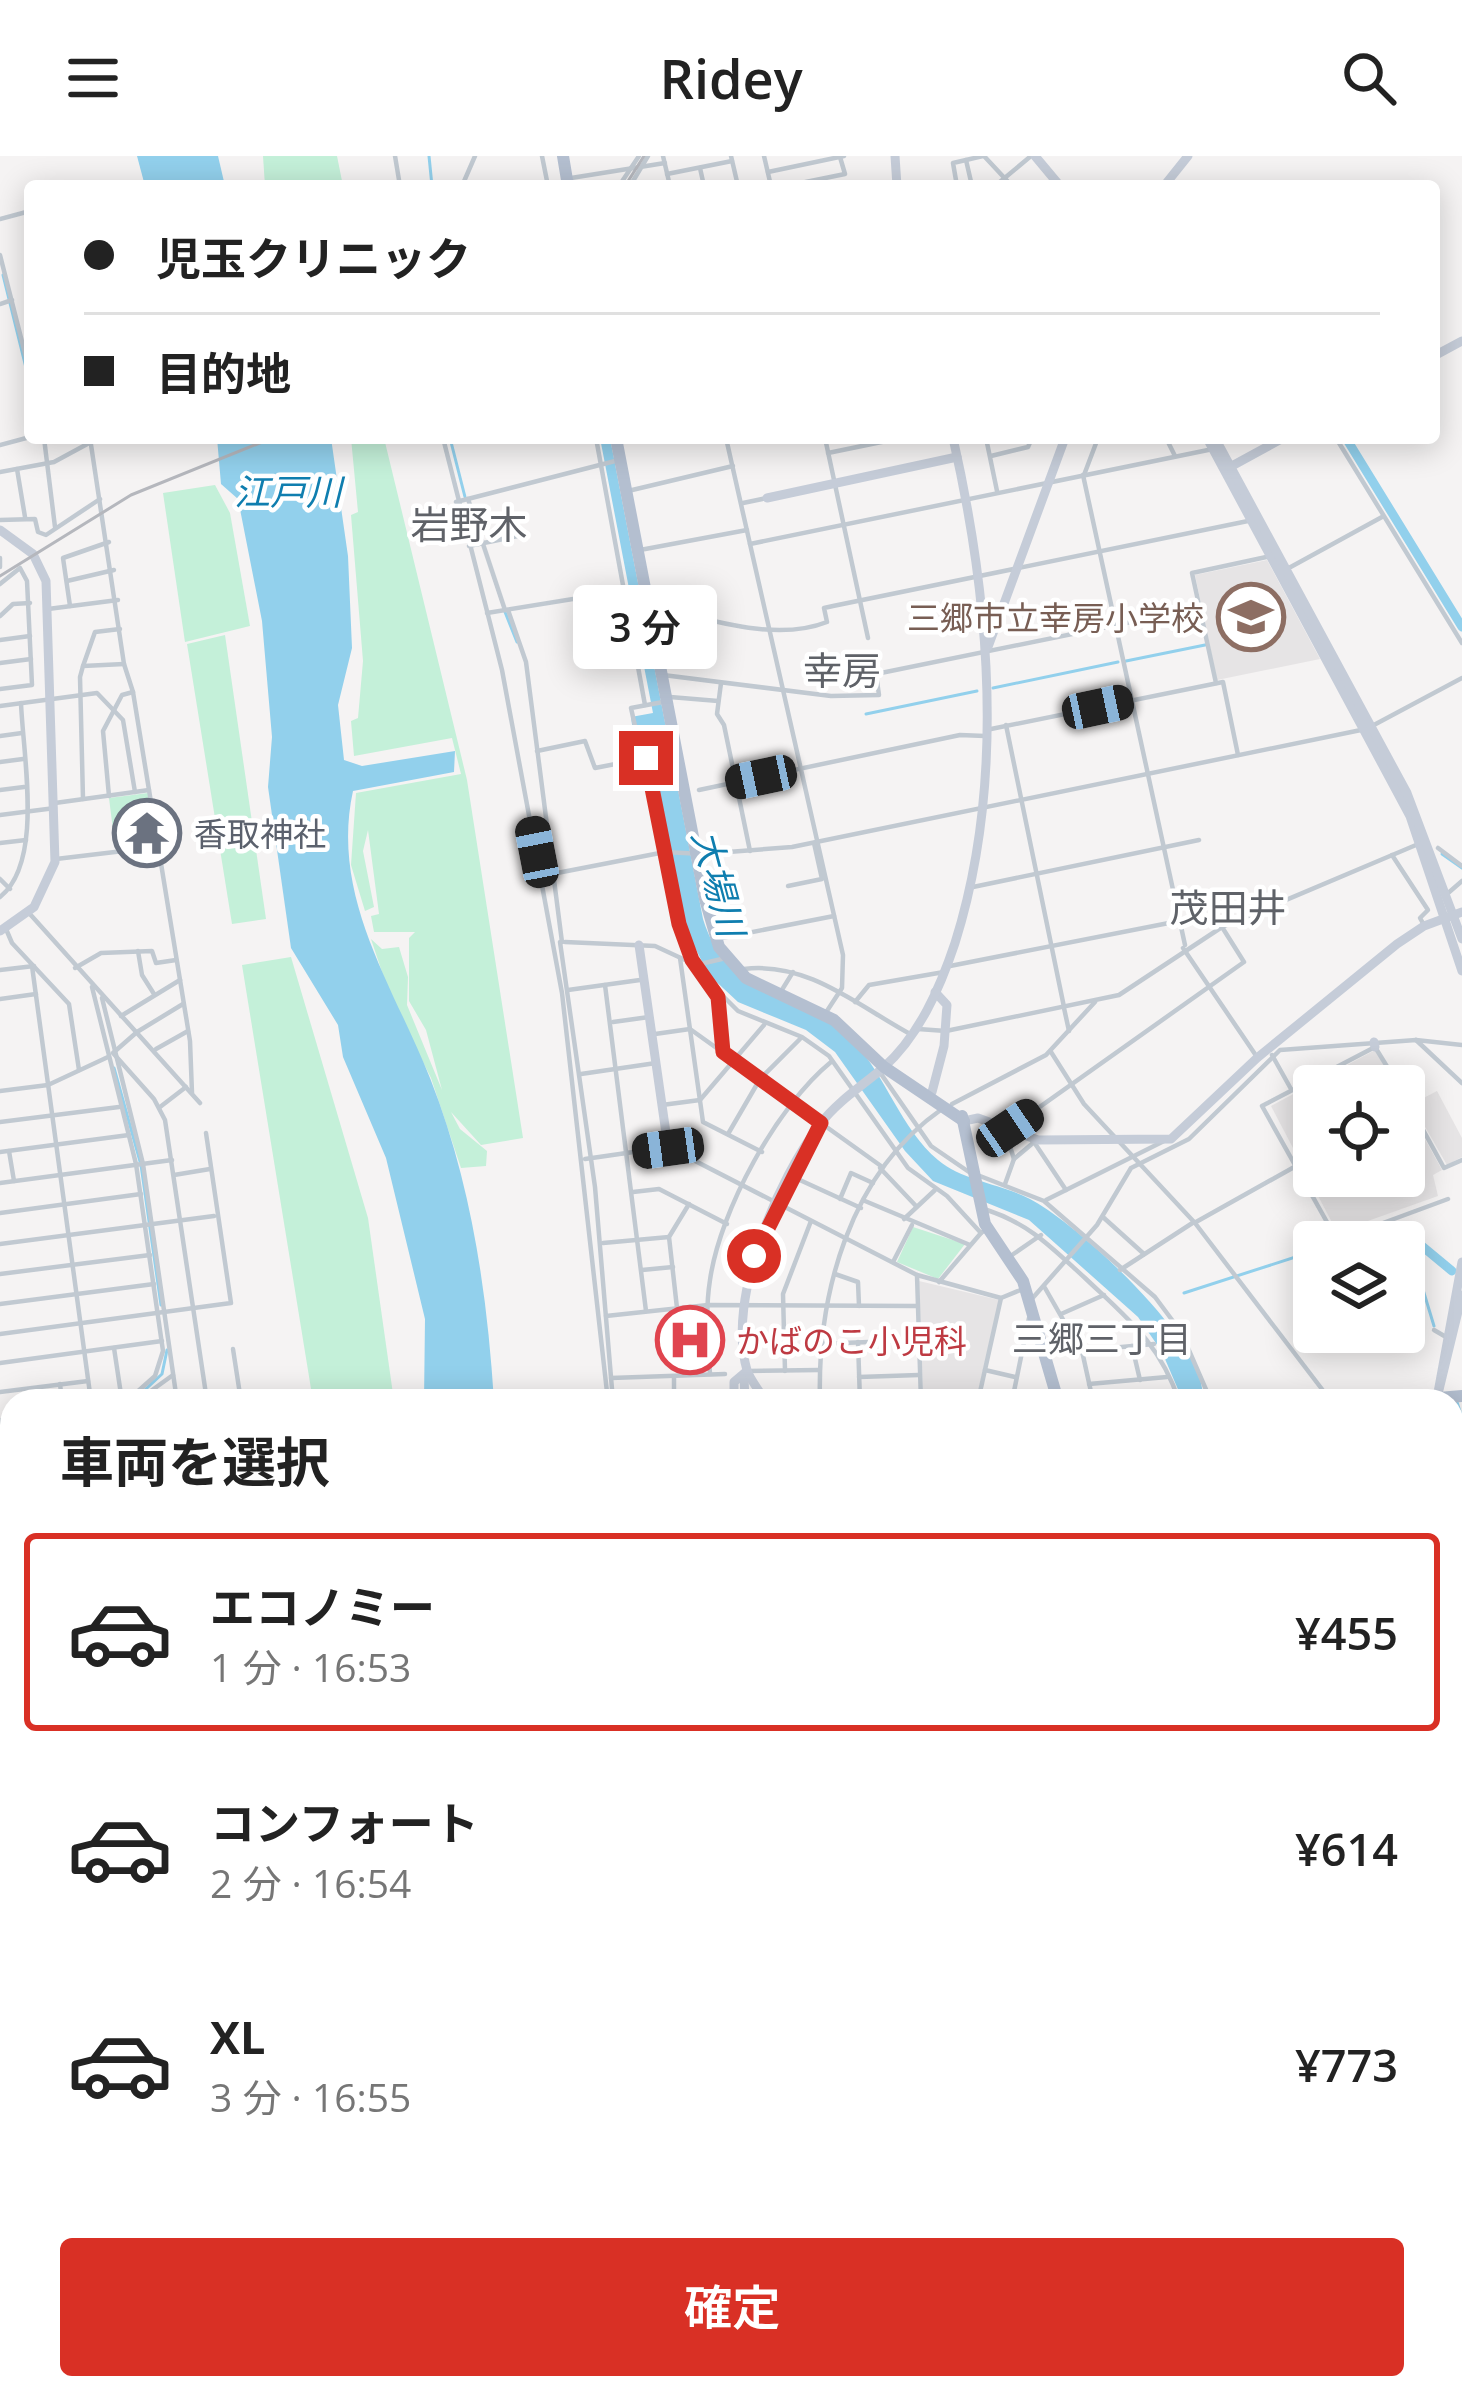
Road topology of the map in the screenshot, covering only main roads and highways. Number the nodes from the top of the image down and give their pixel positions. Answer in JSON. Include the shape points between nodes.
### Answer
{"nodes":[{"id":1,"x":617,"y":444,"type":"edge"},
{"id":2,"x":1055,"y":1389,"type":"edge"}],
"edges":[{"from":1,"to":2,"type":"main road","via":[[694,855],[725,959],[778,997],[825,1014],[880,1070],[932,1094],[964,1121],[984,1231],[1030,1300]]}]}
